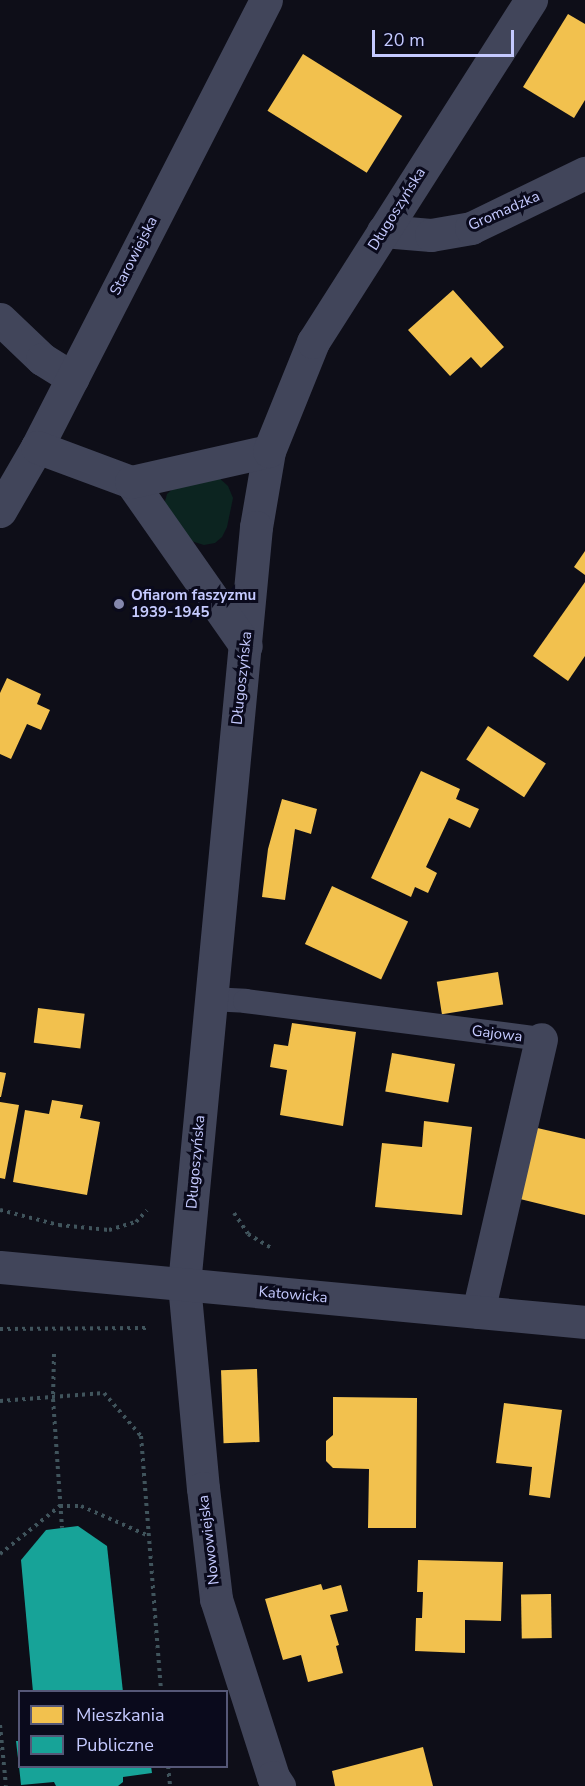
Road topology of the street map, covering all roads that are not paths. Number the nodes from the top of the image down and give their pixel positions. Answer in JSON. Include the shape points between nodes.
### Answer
{"nodes":[{"id":1,"x":266,"y":0,"type":"edge"},
{"id":2,"x":531,"y":0,"type":"edge"},
{"id":3,"x":585,"y":173,"type":"edge"},
{"id":4,"x":383,"y":231,"type":"junction"},
{"id":5,"x":0,"y":319,"type":"edge"},
{"id":6,"x":72,"y":378,"type":"junction"},
{"id":7,"x":38,"y":447,"type":"junction"},
{"id":8,"x":269,"y":451,"type":"junction"},
{"id":9,"x":131,"y":482,"type":"junction"},
{"id":10,"x":0,"y":511,"type":"edge"},
{"id":11,"x":246,"y":646,"type":"junction"},
{"id":12,"x":210,"y":999,"type":"junction"},
{"id":13,"x":541,"y":1039,"type":"joint"},
{"id":14,"x":0,"y":1267,"type":"edge"},
{"id":15,"x":184,"y":1284,"type":"junction"},
{"id":16,"x":478,"y":1312,"type":"junction"},
{"id":17,"x":585,"y":1322,"type":"edge"},
{"id":18,"x":273,"y":1783,"type":"edge"}],
"edges":[{"from":1,"to":6,"type":"street","name":"Starowiejska"},
{"from":2,"to":4,"type":"street","name":"Długoszyńska"},
{"from":3,"to":4,"type":"street","name":"Gromadzka","via":[[471,228],[431,236]]},
{"from":4,"to":8,"type":"street","name":"Długoszyńska","via":[[313,342]]},
{"from":5,"to":6,"type":"street","via":[[42,359]]},
{"from":6,"to":7,"type":"street","name":"Starowiejska"},
{"from":7,"to":9,"type":"street"},
{"from":7,"to":10,"type":"street","name":"Starowiejska"},
{"from":8,"to":9,"type":"street"},
{"from":8,"to":11,"type":"street","name":"Długoszyńska","via":[[256,527]]},
{"from":9,"to":11,"type":"street"},
{"from":11,"to":12,"type":"street","name":"Długoszyńska"},
{"from":12,"to":13,"type":"lane","name":"Gajowa"},
{"from":12,"to":15,"type":"street","name":"Długoszyńska"},
{"from":13,"to":16,"type":"street","name":"Gajowa"},
{"from":14,"to":15,"type":"street","name":"Katowicka"},
{"from":15,"to":16,"type":"street","name":"Katowicka"},
{"from":15,"to":18,"type":"street","name":"Nowowiejska","via":[[216,1599]]},
{"from":16,"to":17,"type":"street","name":"Katowicka"}]}
